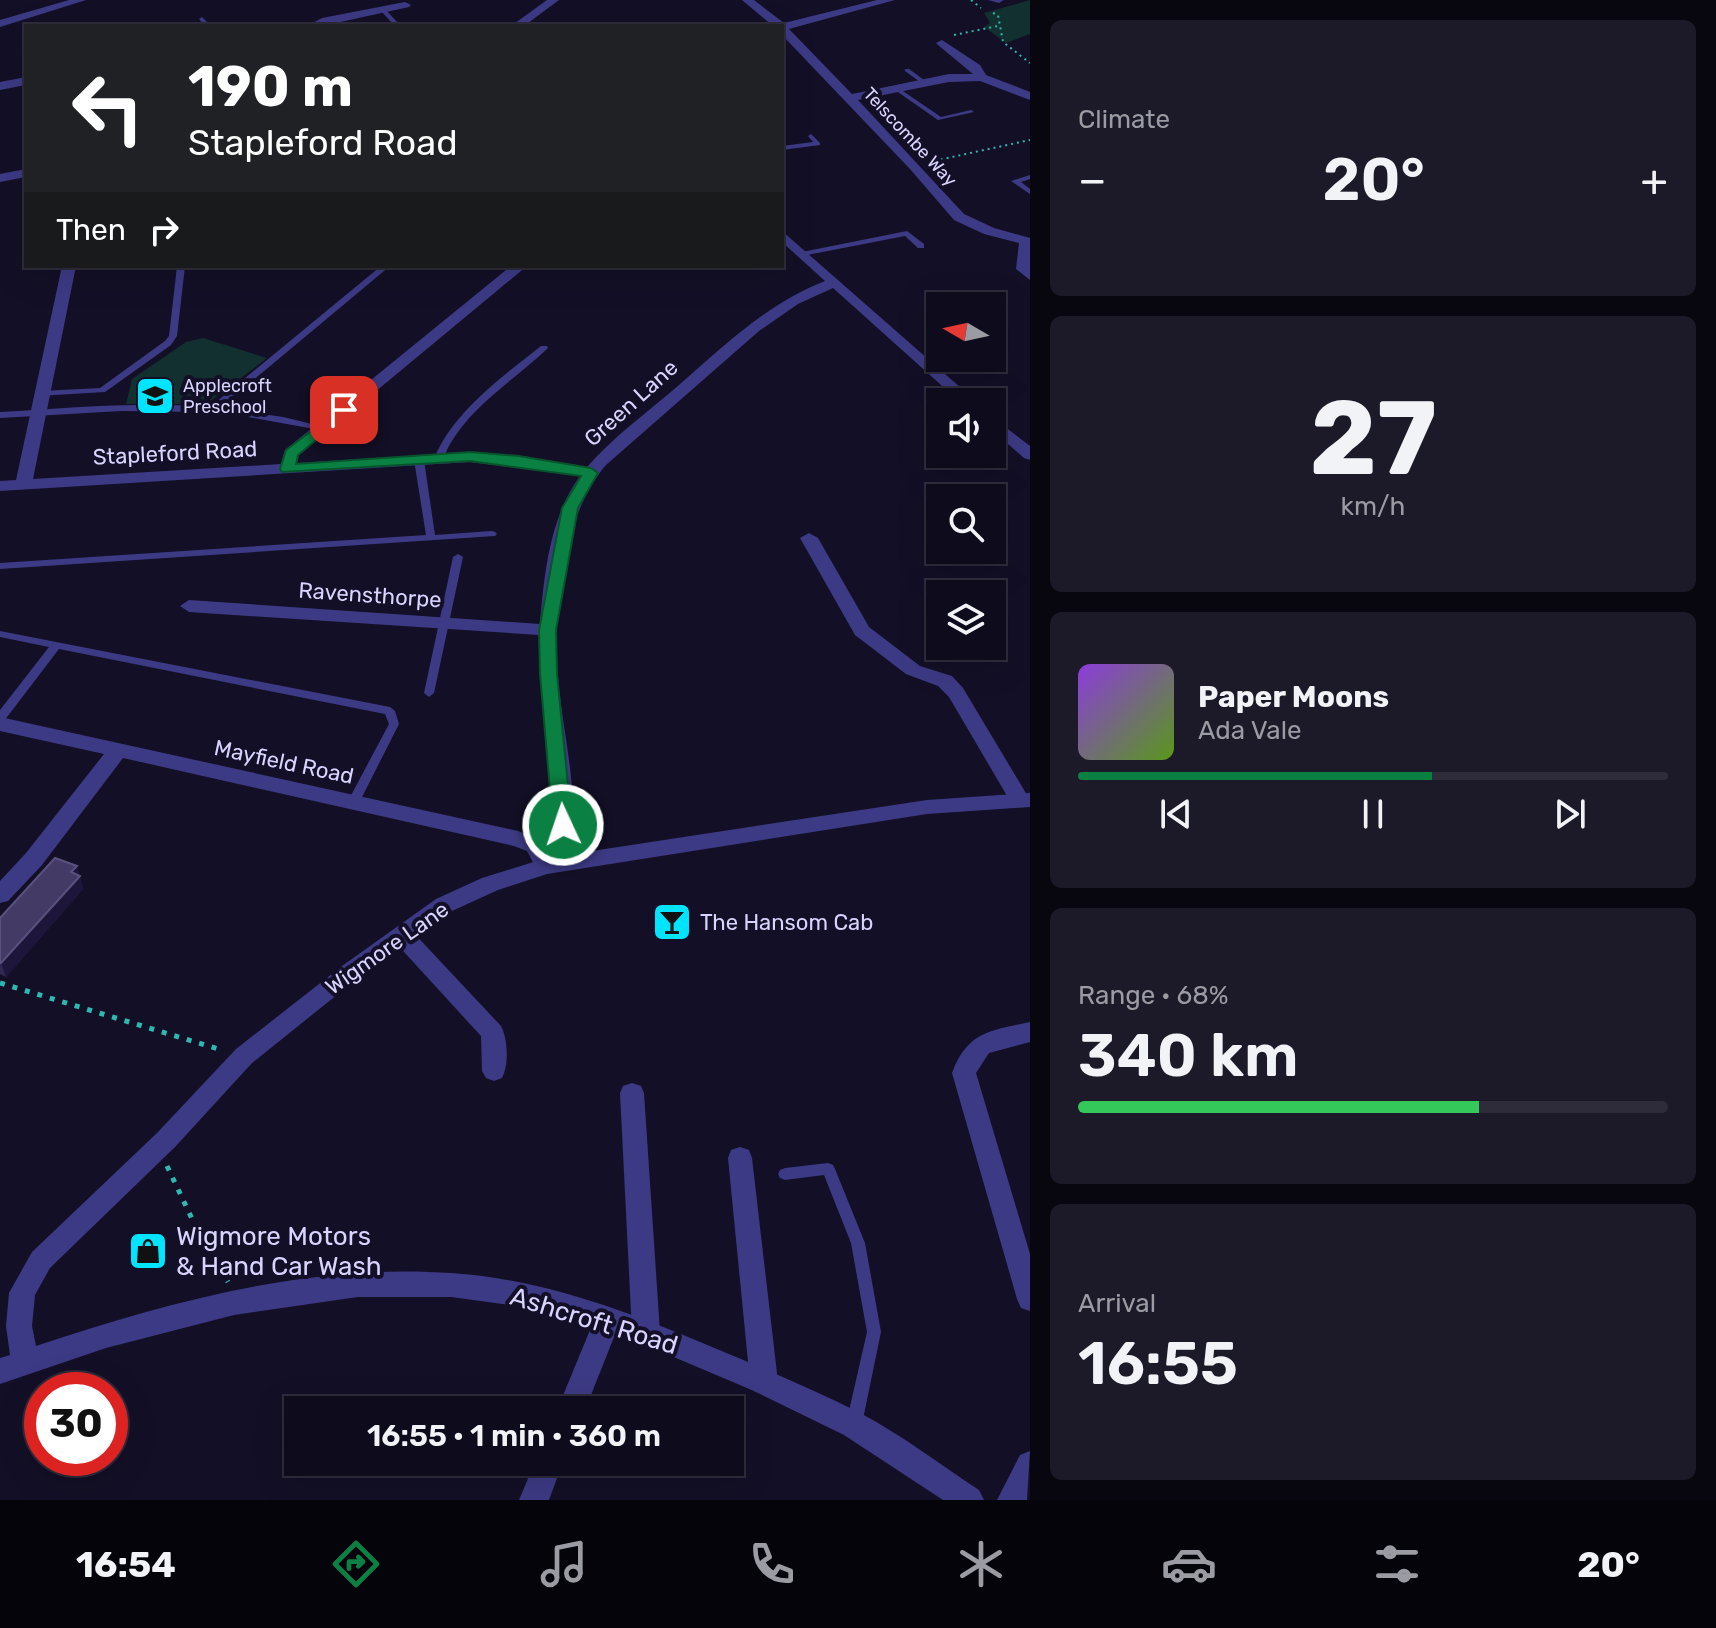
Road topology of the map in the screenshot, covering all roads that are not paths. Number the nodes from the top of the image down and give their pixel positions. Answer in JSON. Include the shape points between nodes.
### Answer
{"nodes":[{"id":1,"x":81,"y":0,"type":"edge"},
{"id":2,"x":554,"y":0,"type":"edge"},
{"id":3,"x":747,"y":0,"type":"edge"},
{"id":4,"x":890,"y":0,"type":"edge"},
{"id":5,"x":21,"y":4,"type":"dead end"},
{"id":6,"x":405,"y":5,"type":"dead end"},
{"id":7,"x":382,"y":9,"type":"junction"},
{"id":8,"x":38,"y":13,"type":"junction"},
{"id":9,"x":202,"y":19,"type":"dead end"},
{"id":10,"x":0,"y":24,"type":"edge"},
{"id":11,"x":206,"y":24,"type":"edge"},
{"id":12,"x":317,"y":24,"type":"edge"},
{"id":13,"x":396,"y":24,"type":"dead end"},
{"id":14,"x":520,"y":24,"type":"edge"},
{"id":15,"x":777,"y":24,"type":"edge"},
{"id":16,"x":784,"y":26,"type":"edge"},
{"id":17,"x":784,"y":30,"type":"edge"},
{"id":18,"x":942,"y":43,"type":"road end"},
{"id":19,"x":907,"y":70,"type":"dead end"},
{"id":20,"x":981,"y":77,"type":"junction"},
{"id":21,"x":24,"y":81,"type":"edge"},
{"id":22,"x":925,"y":83,"type":"junction"},
{"id":23,"x":0,"y":86,"type":"edge"},
{"id":24,"x":897,"y":89,"type":"junction"},
{"id":25,"x":1030,"y":96,"type":"edge"},
{"id":26,"x":850,"y":98,"type":"junction"},
{"id":27,"x":971,"y":112,"type":"dead end"},
{"id":28,"x":811,"y":136,"type":"dead end"},
{"id":29,"x":818,"y":144,"type":"junction"},
{"id":30,"x":784,"y":148,"type":"edge"},
{"id":31,"x":824,"y":151,"type":"dead end"},
{"id":32,"x":24,"y":173,"type":"edge"},
{"id":33,"x":1030,"y":177,"type":"edge"},
{"id":34,"x":0,"y":178,"type":"edge"},
{"id":35,"x":1030,"y":192,"type":"edge"},
{"id":36,"x":784,"y":237,"type":"edge"},
{"id":37,"x":1029,"y":242,"type":"edge"},
{"id":38,"x":921,"y":246,"type":"dead end"},
{"id":39,"x":802,"y":254,"type":"junction"},
{"id":40,"x":69,"y":268,"type":"edge"},
{"id":41,"x":181,"y":268,"type":"edge"},
{"id":42,"x":384,"y":268,"type":"edge"},
{"id":43,"x":518,"y":268,"type":"edge"},
{"id":44,"x":1030,"y":276,"type":"edge"},
{"id":45,"x":833,"y":283,"type":"junction"},
{"id":46,"x":544,"y":348,"type":"dead end"},
{"id":47,"x":953,"y":388,"type":"edge"},
{"id":48,"x":41,"y":394,"type":"junction"},
{"id":49,"x":37,"y":411,"type":"junction"},
{"id":50,"x":211,"y":411,"type":"junction"},
{"id":51,"x":0,"y":415,"type":"edge"},
{"id":52,"x":322,"y":429,"type":"junction"},
{"id":53,"x":1006,"y":434,"type":"edge"},
{"id":54,"x":1030,"y":455,"type":"edge"},
{"id":55,"x":439,"y":459,"type":"junction"},
{"id":56,"x":419,"y":460,"type":"junction"},
{"id":57,"x":288,"y":469,"type":"junction"},
{"id":58,"x":591,"y":473,"type":"junction"},
{"id":59,"x":24,"y":483,"type":"junction"},
{"id":60,"x":0,"y":486,"type":"edge"},
{"id":61,"x":492,"y":534,"type":"dead end"},
{"id":62,"x":431,"y":537,"type":"junction"},
{"id":63,"x":809,"y":538,"type":"dead end"},
{"id":64,"x":458,"y":557,"type":"dead end"},
{"id":65,"x":0,"y":566,"type":"edge"},
{"id":66,"x":189,"y":606,"type":"dead end"},
{"id":67,"x":445,"y":624,"type":"junction"},
{"id":68,"x":547,"y":630,"type":"junction"},
{"id":69,"x":0,"y":634,"type":"edge"},
{"id":70,"x":56,"y":645,"type":"junction"},
{"id":71,"x":429,"y":693,"type":"dead end"},
{"id":72,"x":0,"y":718,"type":"edge"},
{"id":73,"x":0,"y":724,"type":"edge"},
{"id":74,"x":118,"y":750,"type":"junction"},
{"id":75,"x":354,"y":801,"type":"junction"},
{"id":76,"x":1025,"y":801,"type":"edge"},
{"id":77,"x":543,"y":858,"type":"junction"},
{"id":78,"x":0,"y":895,"type":"edge"},
{"id":79,"x":402,"y":935,"type":"junction"},
{"id":80,"x":1030,"y":1032,"type":"edge"},
{"id":81,"x":494,"y":1071,"type":"dead end"},
{"id":82,"x":632,"y":1093,"type":"dead end"},
{"id":83,"x":740,"y":1158,"type":"dead end"},
{"id":84,"x":785,"y":1174,"type":"dead end"},
{"id":85,"x":1030,"y":1299,"type":"edge"},
{"id":86,"x":607,"y":1322,"type":"junction"},
{"id":87,"x":646,"y":1332,"type":"junction"},
{"id":88,"x":12,"y":1366,"type":"edge"},
{"id":89,"x":764,"y":1382,"type":"junction"},
{"id":90,"x":577,"y":1396,"type":"edge"},
{"id":91,"x":854,"y":1425,"type":"junction"},
{"id":92,"x":1030,"y":1465,"type":"edge"},
{"id":93,"x":543,"y":1476,"type":"edge"},
{"id":94,"x":534,"y":1500,"type":"edge"},
{"id":95,"x":969,"y":1500,"type":"edge"},
{"id":96,"x":1012,"y":1500,"type":"edge"}],
"edges":[{"from":1,"to":8,"type":"street"},
{"from":2,"to":14,"type":"street"},
{"from":3,"to":15,"type":"street","name":"Telscombe Way"},
{"from":4,"to":16,"type":"street"},
{"from":5,"to":8,"type":"street"},
{"from":6,"to":7,"type":"street"},
{"from":7,"to":12,"type":"street"},
{"from":7,"to":13,"type":"lane"},
{"from":8,"to":10,"type":"street"},
{"from":9,"to":11,"type":"lane"},
{"from":17,"to":26,"type":"street","name":"Telscombe Way"},
{"from":18,"to":20,"type":"street","via":[[976,67]]},
{"from":19,"to":22,"type":"lane"},
{"from":20,"to":22,"type":"street"},
{"from":20,"to":25,"type":"street"},
{"from":21,"to":23,"type":"street"},
{"from":22,"to":24,"type":"street"},
{"from":24,"to":26,"type":"street"},
{"from":24,"to":27,"type":"lane","via":[[940,119]]},
{"from":26,"to":37,"type":"street","name":"Telscombe Way","via":[[959,217]]},
{"from":28,"to":29,"type":"lane"},
{"from":29,"to":30,"type":"lane"},
{"from":29,"to":31,"type":"lane"},
{"from":32,"to":34,"type":"street"},
{"from":33,"to":35,"type":"lane","via":[[1015,181]]},
{"from":36,"to":39,"type":"street"},
{"from":37,"to":44,"type":"street","via":[[1021,261]]},
{"from":38,"to":39,"type":"lane","via":[[907,233]]},
{"from":39,"to":45,"type":"street"},
{"from":40,"to":48,"type":"street"},
{"from":41,"to":48,"type":"lane","via":[[168,343],[102,390]]},
{"from":42,"to":50,"type":"lane"},
{"from":43,"to":52,"type":"street"},
{"from":45,"to":47,"type":"street"},
{"from":45,"to":58,"type":"street","name":"Green Lane","via":[[816,288],[746,333]]},
{"from":46,"to":55,"type":"lane","via":[[480,403],[441,449]]},
{"from":48,"to":49,"type":"street"},
{"from":49,"to":50,"type":"lane"},
{"from":49,"to":51,"type":"lane"},
{"from":49,"to":59,"type":"street"},
{"from":50,"to":52,"type":"lane","via":[[288,418]]},
{"from":52,"to":57,"type":"street","via":[[291,453]]},
{"from":53,"to":54,"type":"street"},
{"from":55,"to":56,"type":"street","name":"Stapleford Road"},
{"from":55,"to":58,"type":"street","name":"Stapleford Road","via":[[488,457]]},
{"from":56,"to":57,"type":"street","name":"Stapleford Road"},
{"from":56,"to":62,"type":"lane"},
{"from":57,"to":59,"type":"street","name":"Stapleford Road"},
{"from":58,"to":68,"type":"street","name":"Green Lane","via":[[570,508]]},
{"from":59,"to":60,"type":"street","name":"Stapleford Road"},
{"from":61,"to":62,"type":"lane"},
{"from":62,"to":65,"type":"lane"},
{"from":63,"to":76,"type":"street","via":[[862,631],[913,670],[945,681]]},
{"from":64,"to":67,"type":"lane"},
{"from":66,"to":67,"type":"street","name":"Ravensthorpe"},
{"from":67,"to":68,"type":"street","name":"Ravensthorpe"},
{"from":67,"to":71,"type":"lane"},
{"from":68,"to":77,"type":"street","name":"Green Lane","via":[[564,812],[563,825]]},
{"from":69,"to":70,"type":"lane"},
{"from":70,"to":72,"type":"lane"},
{"from":70,"to":75,"type":"lane","via":[[390,711],[394,724]]},
{"from":73,"to":74,"type":"street","name":"Mayfield Road"},
{"from":74,"to":75,"type":"street","name":"Mayfield Road"},
{"from":74,"to":78,"type":"street"},
{"from":75,"to":77,"type":"street","name":"Mayfield Road","via":[[518,839]]},
{"from":76,"to":77,"type":"street","name":"Wigmore Lane","via":[[927,807]]},
{"from":77,"to":79,"type":"street","name":"Wigmore Lane","via":[[444,905]]},
{"from":79,"to":81,"type":"street","via":[[493,1033]]},
{"from":79,"to":88,"type":"street","name":"Wigmore Lane","via":[[244,1056],[41,1260],[22,1293]]},
{"from":80,"to":85,"type":"street","via":[[985,1042],[970,1054],[964,1073]]},
{"from":82,"to":87,"type":"street"},
{"from":83,"to":89,"type":"street"},
{"from":84,"to":91,"type":"lane","via":[[828,1169],[858,1243],[874,1332]]},
{"from":86,"to":87,"type":"street","name":"Ashcroft Road"},
{"from":86,"to":88,"type":"street","name":"Ashcroft Road","via":[[524,1295],[451,1285],[358,1285],[234,1303],[106,1335]]},
{"from":86,"to":90,"type":"street"},
{"from":87,"to":89,"type":"street","name":"Ashcroft Road"},
{"from":89,"to":91,"type":"street","name":"Ashcroft Road"},
{"from":91,"to":95,"type":"street","name":"Ashcroft Road"},
{"from":92,"to":96,"type":"street"},
{"from":93,"to":94,"type":"street"}]}
